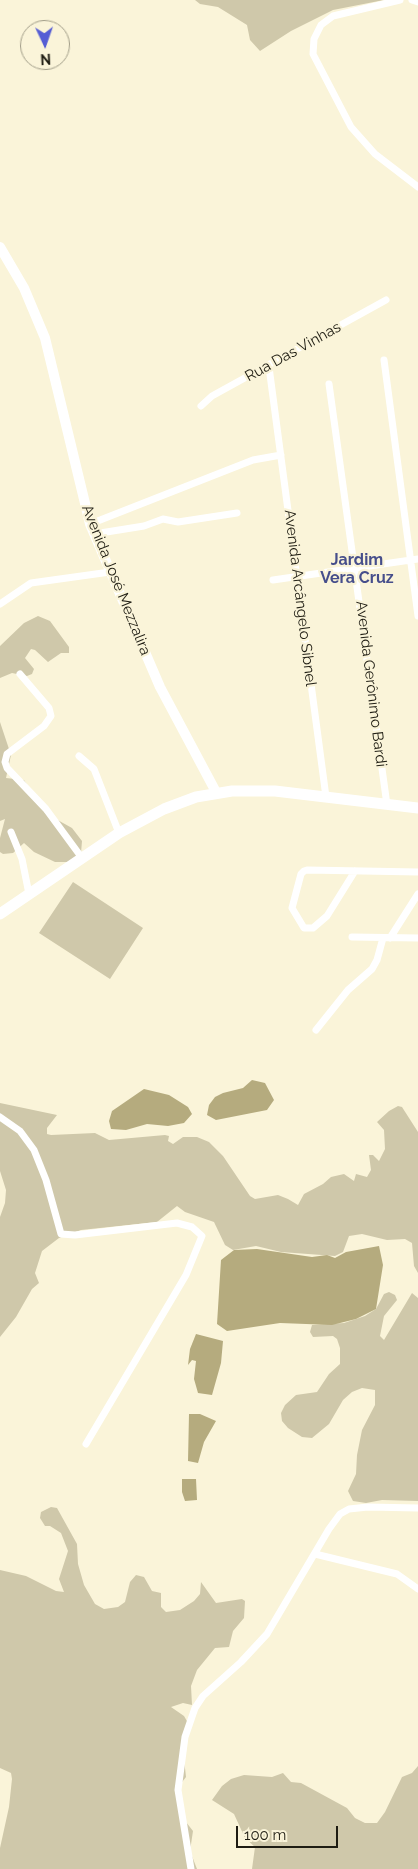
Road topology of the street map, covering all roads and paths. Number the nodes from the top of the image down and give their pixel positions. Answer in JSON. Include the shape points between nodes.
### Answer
{"nodes":[{"id":1,"x":400,"y":0,"type":"edge"},
{"id":2,"x":412,"y":0,"type":"edge"},
{"id":3,"x":418,"y":2,"type":"edge"},
{"id":4,"x":418,"y":187,"type":"edge"},
{"id":5,"x":0,"y":247,"type":"edge"},
{"id":6,"x":386,"y":300,"type":"dead end"},
{"id":7,"x":384,"y":360,"type":"dead end"},
{"id":8,"x":269,"y":367,"type":"junction"},
{"id":9,"x":329,"y":384,"type":"dead end"},
{"id":10,"x":201,"y":406,"type":"dead end"},
{"id":11,"x":281,"y":455,"type":"junction"},
{"id":12,"x":237,"y":512,"type":"dead end"},
{"id":13,"x":92,"y":529,"type":"junction"},
{"id":14,"x":414,"y":560,"type":"edge"},
{"id":15,"x":356,"y":568,"type":"junction"},
{"id":16,"x":110,"y":572,"type":"junction"},
{"id":17,"x":298,"y":576,"type":"junction"},
{"id":18,"x":272,"y":580,"type":"dead end"},
{"id":19,"x":0,"y":604,"type":"edge"},
{"id":20,"x":418,"y":616,"type":"edge"},
{"id":21,"x":20,"y":674,"type":"dead end"},
{"id":22,"x":79,"y":756,"type":"dead end"},
{"id":23,"x":216,"y":792,"type":"junction"},
{"id":24,"x":326,"y":797,"type":"junction"},
{"id":25,"x":387,"y":805,"type":"junction"},
{"id":26,"x":418,"y":808,"type":"edge"},
{"id":27,"x":11,"y":832,"type":"dead end"},
{"id":28,"x":119,"y":833,"type":"junction"},
{"id":29,"x":82,"y":858,"type":"junction"},
{"id":30,"x":355,"y":871,"type":"junction"},
{"id":31,"x":418,"y":872,"type":"edge"},
{"id":32,"x":29,"y":894,"type":"junction"},
{"id":33,"x":418,"y":894,"type":"edge"},
{"id":34,"x":0,"y":914,"type":"edge"},
{"id":35,"x":352,"y":937,"type":"dead end"},
{"id":36,"x":387,"y":938,"type":"junction"},
{"id":37,"x":418,"y":938,"type":"edge"},
{"id":38,"x":316,"y":1030,"type":"dead end"},
{"id":39,"x":0,"y":1117,"type":"edge"},
{"id":40,"x":86,"y":1444,"type":"dead end"},
{"id":41,"x":418,"y":1508,"type":"edge"},
{"id":42,"x":315,"y":1554,"type":"junction"},
{"id":43,"x":418,"y":1589,"type":"edge"},
{"id":44,"x":191,"y":1869,"type":"edge"}],
"edges":[{"from":1,"to":4,"type":"street","via":[[333,16],[321,25],[314,39],[313,54],[351,127],[375,154]]},
{"from":2,"to":3,"type":"street"},
{"from":5,"to":13,"type":"main road","name":"Avenida José Mezzalira","via":[[24,288],[45,338]]},
{"from":6,"to":8,"type":"street","name":"Rua Das Vinhas"},
{"from":7,"to":14,"type":"street"},
{"from":8,"to":10,"type":"street","name":"Rua Das Vinhas","via":[[212,396]]},
{"from":8,"to":11,"type":"street","name":"Avenida Arcângelo Sibnel"},
{"from":9,"to":15,"type":"street","name":"Avenida Gerônimo Bardi"},
{"from":11,"to":13,"type":"street","via":[[252,460]]},
{"from":11,"to":17,"type":"street","name":"Avenida Arcângelo Sibnel"},
{"from":12,"to":13,"type":"street","via":[[178,522],[163,519],[144,526]]},
{"from":13,"to":16,"type":"main road","name":"Avenida José Mezzalira"},
{"from":14,"to":15,"type":"street"},
{"from":14,"to":20,"type":"street"},
{"from":15,"to":17,"type":"street"},
{"from":15,"to":25,"type":"street","name":"Avenida Gerônimo Bardi"},
{"from":16,"to":19,"type":"street","via":[[32,583]]},
{"from":16,"to":23,"type":"main road","name":"Avenida José Mezzalira","via":[[160,687]]},
{"from":17,"to":18,"type":"street"},
{"from":17,"to":24,"type":"street","name":"Avenida Arcângelo Sibnel"},
{"from":21,"to":29,"type":"street","via":[[49,708],[51,716],[44,726],[7,754],[7,768],[46,810]]},
{"from":22,"to":28,"type":"street","via":[[94,769]]},
{"from":23,"to":24,"type":"main road","via":[[255,790]]},
{"from":23,"to":28,"type":"main road","via":[[164,808]]},
{"from":24,"to":25,"type":"main road"},
{"from":25,"to":26,"type":"main road"},
{"from":27,"to":32,"type":"street","via":[[22,859]]},
{"from":28,"to":29,"type":"main road"},
{"from":29,"to":32,"type":"main road"},
{"from":30,"to":30,"type":"street","via":[[302,872],[292,908],[304,928],[313,928],[327,916]]},
{"from":30,"to":31,"type":"street"},
{"from":32,"to":34,"type":"main road"},
{"from":33,"to":36,"type":"street"},
{"from":35,"to":36,"type":"street"},
{"from":36,"to":37,"type":"street"},
{"from":36,"to":38,"type":"street","via":[[372,969],[348,990]]},
{"from":39,"to":40,"type":"street","via":[[20,1131],[34,1150],[61,1234],[177,1224],[192,1228],[202,1236],[186,1275]]},
{"from":41,"to":42,"type":"street","via":[[349,1509],[334,1521]]},
{"from":42,"to":43,"type":"street","via":[[397,1574]]},
{"from":42,"to":44,"type":"street","via":[[266,1634],[203,1696],[189,1722],[178,1790]]}]}
